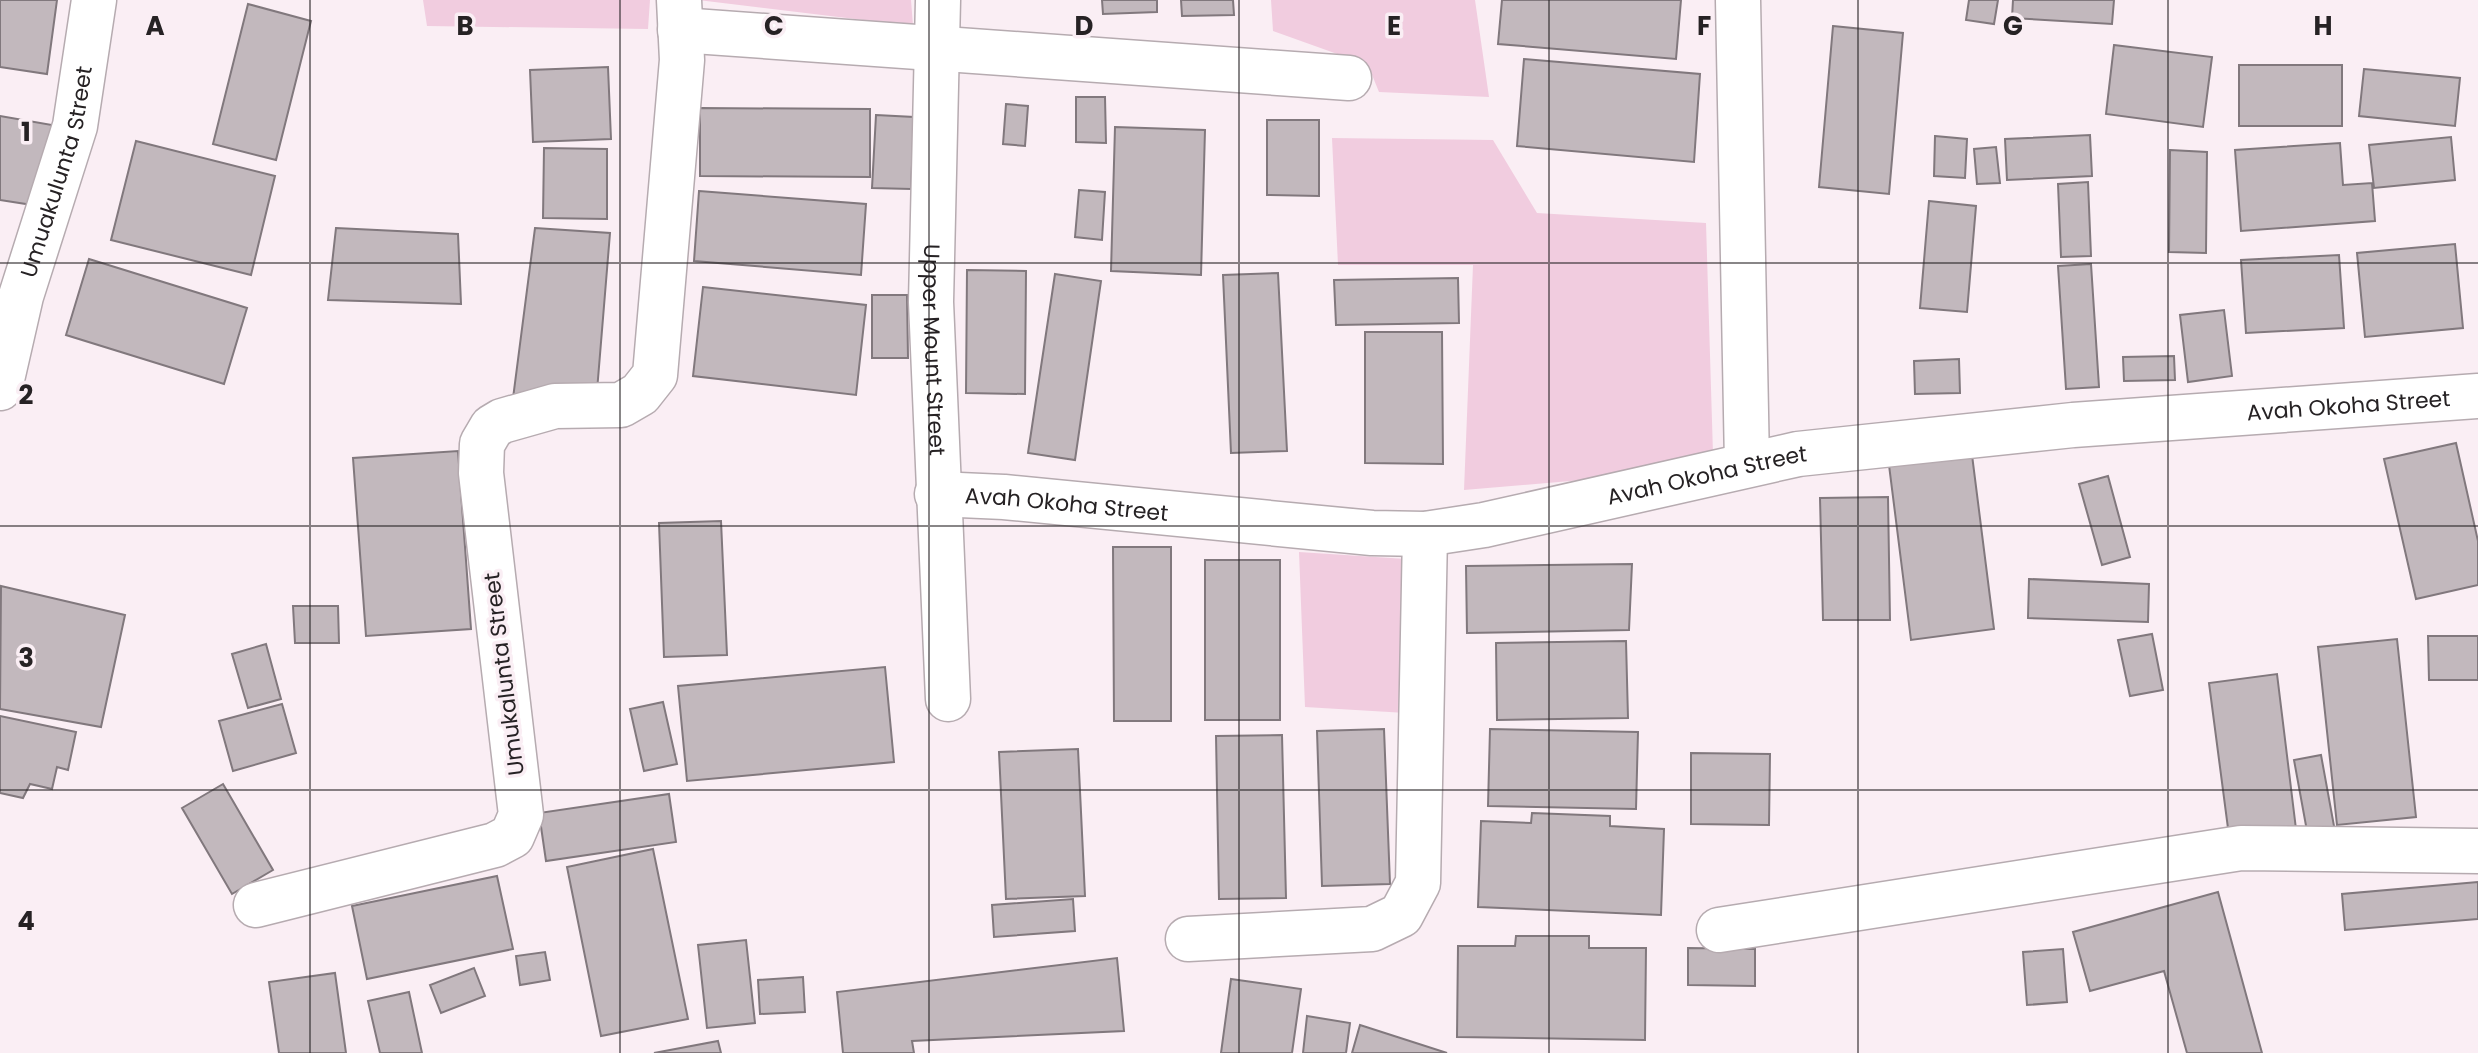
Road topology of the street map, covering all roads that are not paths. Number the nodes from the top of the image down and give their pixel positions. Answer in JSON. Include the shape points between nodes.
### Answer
{"nodes":[{"id":1,"x":94,"y":0,"type":"edge"},
{"id":2,"x":938,"y":0,"type":"edge"},
{"id":3,"x":1738,"y":0,"type":"edge"},
{"id":4,"x":679,"y":15,"type":"edge"},
{"id":5,"x":937,"y":47,"type":"junction"},
{"id":6,"x":1349,"y":78,"type":"dead end"},
{"id":7,"x":0,"y":388,"type":"edge"},
{"id":8,"x":2478,"y":396,"type":"edge"},
{"id":9,"x":1747,"y":464,"type":"junction"},
{"id":10,"x":937,"y":494,"type":"junction"},
{"id":11,"x":1425,"y":534,"type":"junction"},
{"id":12,"x":948,"y":699,"type":"dead end"},
{"id":13,"x":2478,"y":851,"type":"edge"},
{"id":14,"x":256,"y":905,"type":"dead end"},
{"id":15,"x":1719,"y":930,"type":"dead end"},
{"id":16,"x":1188,"y":939,"type":"dead end"}],
"edges":[{"from":1,"to":7,"type":"street","name":"Umuakulunta Street","via":[[75,126],[21,296]]},
{"from":2,"to":5,"type":"street","name":"Upper Mount Street"},
{"from":3,"to":9,"type":"street"},
{"from":4,"to":5,"type":"street"},
{"from":4,"to":14,"type":"street","name":"Umukalunta Street","via":[[682,60],[655,375],[640,394],[621,405],[529,411],[492,427],[482,444],[481,473],[521,815],[512,836],[495,845]]},
{"from":5,"to":6,"type":"street"},
{"from":5,"to":10,"type":"street","name":"Upper Mount Street","via":[[931,302]]},
{"from":8,"to":9,"type":"street","name":"Avah Okoha Street","via":[[2073,425]]},
{"from":9,"to":11,"type":"street","name":"Avah Okoha Street"},
{"from":10,"to":11,"type":"street","name":"Avah Okoha Street"},
{"from":10,"to":12,"type":"street","name":"Upper Mount Street"},
{"from":11,"to":16,"type":"street","via":[[1418,883],[1401,915],[1372,929]]},
{"from":13,"to":15,"type":"street","via":[[2241,848]]}]}
